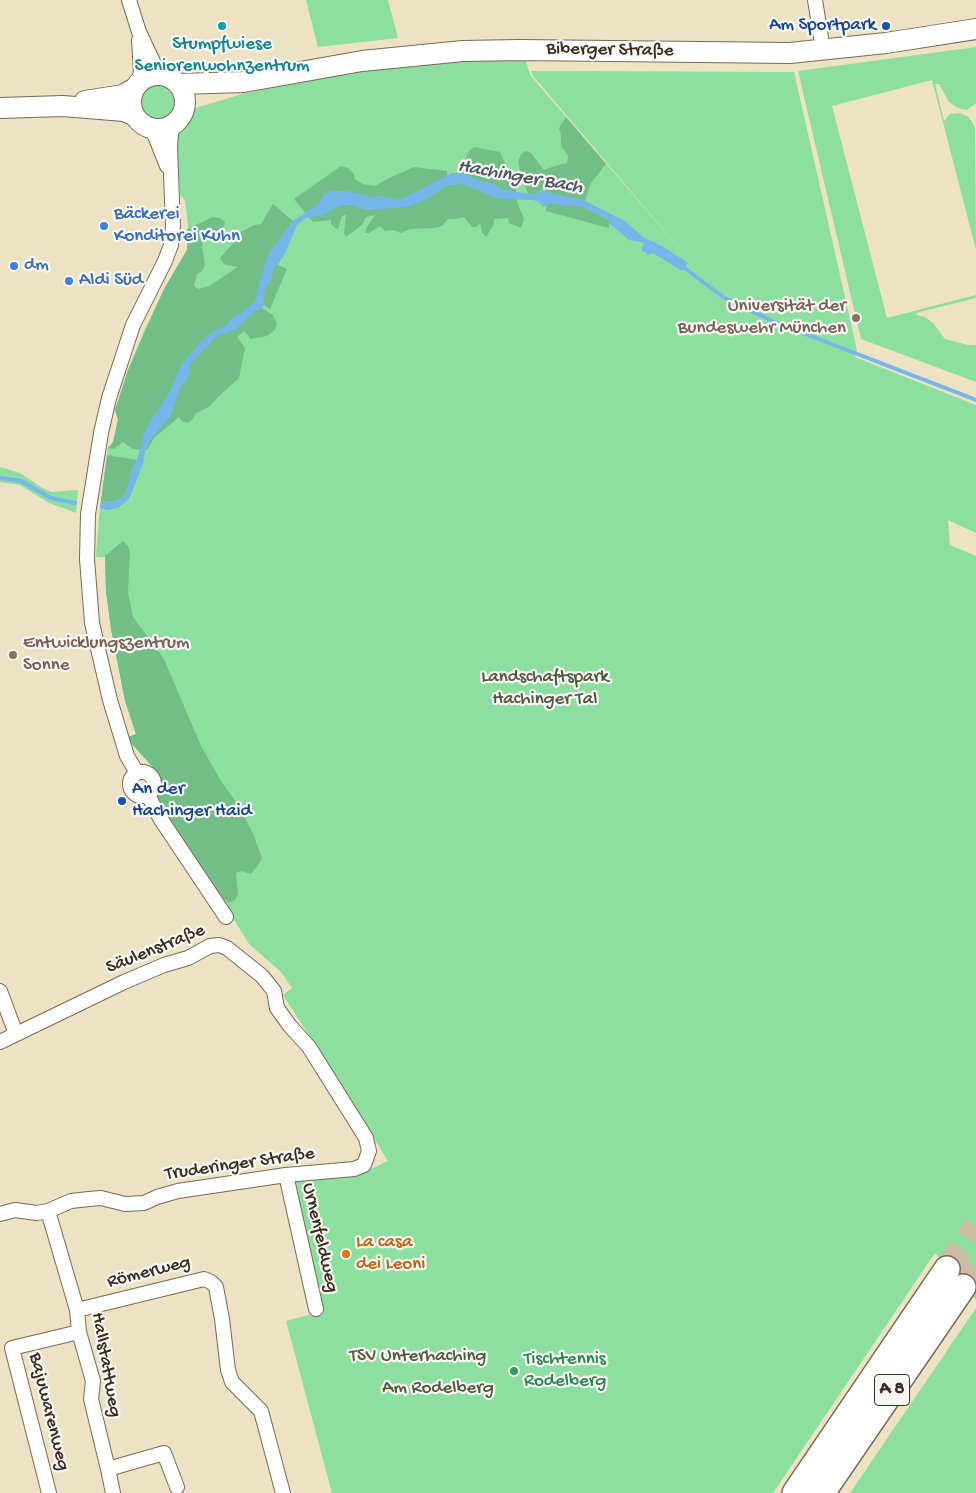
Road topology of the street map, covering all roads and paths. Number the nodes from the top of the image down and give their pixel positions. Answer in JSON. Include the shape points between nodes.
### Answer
{"nodes":[{"id":1,"x":130,"y":0,"type":"edge"},
{"id":2,"x":816,"y":0,"type":"edge"},
{"id":3,"x":976,"y":29,"type":"edge"},
{"id":4,"x":139,"y":32,"type":"junction"},
{"id":5,"x":823,"y":50,"type":"junction"},
{"id":6,"x":171,"y":79,"type":"junction"},
{"id":7,"x":244,"y":82,"type":"junction"},
{"id":8,"x":136,"y":86,"type":"junction"},
{"id":9,"x":63,"y":106,"type":"junction"},
{"id":10,"x":0,"y":108,"type":"edge"},
{"id":11,"x":180,"y":116,"type":"junction"},
{"id":12,"x":142,"y":122,"type":"junction"},
{"id":13,"x":171,"y":177,"type":"junction"},
{"id":14,"x":226,"y":917,"type":"dead end"},
{"id":15,"x":0,"y":991,"type":"edge"},
{"id":16,"x":16,"y":1034,"type":"junction"},
{"id":17,"x":0,"y":1042,"type":"edge"},
{"id":18,"x":367,"y":1159,"type":"joint"},
{"id":19,"x":286,"y":1175,"type":"junction"},
{"id":20,"x":48,"y":1211,"type":"junction"},
{"id":21,"x":0,"y":1214,"type":"edge"},
{"id":22,"x":77,"y":1310,"type":"junction"},
{"id":23,"x":316,"y":1310,"type":"dead end"},
{"id":24,"x":79,"y":1332,"type":"junction"},
{"id":25,"x":108,"y":1469,"type":"junction"},
{"id":26,"x":177,"y":1487,"type":"dead end"},
{"id":27,"x":49,"y":1493,"type":"edge"},
{"id":28,"x":113,"y":1493,"type":"edge"},
{"id":29,"x":283,"y":1493,"type":"edge"},
{"id":30,"x":795,"y":1493,"type":"edge"},
{"id":31,"x":822,"y":1493,"type":"edge"}],
"edges":[{"from":1,"to":4,"type":"street"},
{"from":2,"to":5,"type":"street"},
{"from":3,"to":5,"type":"main road","name":"Biberger Straße"},
{"from":4,"to":6,"type":"street","via":[[156,68]]},
{"from":4,"to":8,"type":"street","via":[[140,72]]},
{"from":5,"to":7,"type":"main road","name":"Biberger Straße","via":[[772,53],[463,51],[362,61]]},
{"from":6,"to":7,"type":"main road","name":"Biberger Straße"},
{"from":6,"to":8,"type":"main road","via":[[154,74]]},
{"from":6,"to":11,"type":"main road","via":[[184,91],[186,99]]},
{"from":7,"to":11,"type":"main road","name":"Biberger Straße","via":[[205,96]]},
{"from":8,"to":9,"type":"main road","via":[[123,95]]},
{"from":8,"to":12,"type":"main road","via":[[131,107]]},
{"from":9,"to":10,"type":"main road"},
{"from":9,"to":12,"type":"main road","via":[[124,111]]},
{"from":11,"to":12,"type":"main road","via":[[167,128],[158,129]]},
{"from":11,"to":13,"type":"street","via":[[171,133]]},
{"from":12,"to":13,"type":"street","via":[[155,136]]},
{"from":13,"to":14,"type":"street","via":[[171,245],[133,325],[109,398],[100,433],[88,514],[87,560],[92,623],[127,756],[137,773],[149,774],[153,779],[154,785],[148,795],[160,818]]},
{"from":15,"to":16,"type":"street"},
{"from":16,"to":17,"type":"street","name":"Säulenstraße"},
{"from":16,"to":18,"type":"street","name":"Säulenstraße","via":[[124,982],[219,945],[262,976],[274,991],[278,1008],[309,1047],[366,1138]]},
{"from":18,"to":19,"type":"street","name":"Truderinger Straße","via":[[364,1165],[354,1168]]},
{"from":19,"to":20,"type":"street","name":"Truderinger Straße","via":[[169,1193],[144,1203],[125,1204],[101,1198],[71,1201]]},
{"from":19,"to":23,"type":"street","name":"Urnenfeldweg"},
{"from":20,"to":21,"type":"street","name":"Truderinger Straße","via":[[16,1210]]},
{"from":20,"to":22,"type":"street","name":"Hallstattweg"},
{"from":22,"to":24,"type":"street","name":"Hallstattweg"},
{"from":22,"to":29,"type":"street","name":"Römerweg","via":[[204,1279],[216,1287],[228,1370],[232,1382],[260,1411]]},
{"from":24,"to":25,"type":"street","name":"Hallstattweg","via":[[93,1381],[91,1399]]},
{"from":24,"to":27,"type":"street","name":"Bajuwarenweg","via":[[12,1348]]},
{"from":25,"to":26,"type":"street","via":[[164,1453]]},
{"from":25,"to":28,"type":"street","name":"Hallstattweg"},
{"from":30,"to":31,"type":"highway","number":"A 8","via":[[955,1278]]}]}
